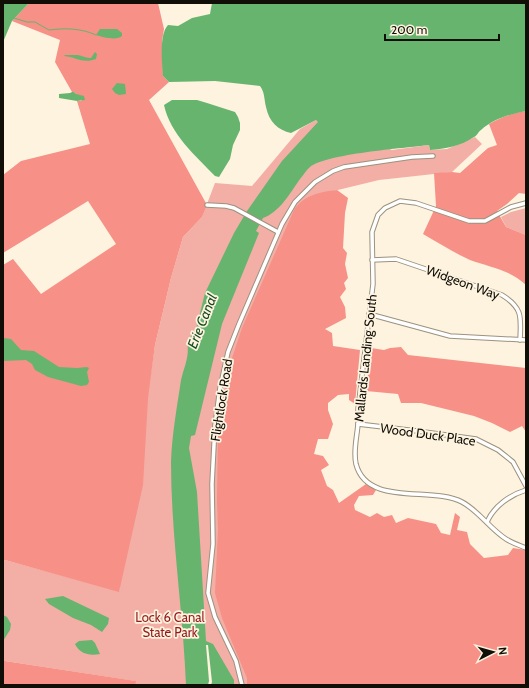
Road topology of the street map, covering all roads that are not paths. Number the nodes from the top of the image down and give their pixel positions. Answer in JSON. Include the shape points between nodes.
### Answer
{"nodes":[{"id":1,"x":433,"y":156,"type":"dead end"},
{"id":2,"x":526,"y":203,"type":"edge"},
{"id":3,"x":206,"y":205,"type":"dead end"},
{"id":4,"x":278,"y":232,"type":"junction"},
{"id":5,"x":372,"y":260,"type":"junction"},
{"id":6,"x":369,"y":314,"type":"junction"},
{"id":7,"x":520,"y":340,"type":"junction"},
{"id":8,"x":526,"y":340,"type":"edge"},
{"id":9,"x":358,"y":424,"type":"junction"},
{"id":10,"x":526,"y":486,"type":"edge"},
{"id":11,"x":526,"y":490,"type":"edge"},
{"id":12,"x":487,"y":522,"type":"junction"},
{"id":13,"x":526,"y":548,"type":"edge"},
{"id":14,"x":242,"y":685,"type":"edge"}],
"edges":[{"from":1,"to":4,"type":"street","name":"Flightlock Road","via":[[370,163],[333,171],[315,182],[295,202]]},
{"from":2,"to":5,"type":"street","name":"Mallards Landing South","via":[[511,207],[485,221],[469,221],[416,203],[400,201],[385,208],[378,215],[372,232]]},
{"from":3,"to":4,"type":"street","via":[[234,208]]},
{"from":4,"to":14,"type":"street","name":"Flightlock Road","via":[[228,352],[214,432],[213,544],[208,593],[215,617],[236,661]]},
{"from":5,"to":6,"type":"street","name":"Mallards Landing South","via":[[374,284]]},
{"from":5,"to":7,"type":"street","name":"Widgeon Way","via":[[396,259],[502,295],[518,309]]},
{"from":6,"to":7,"type":"street","via":[[450,336]]},
{"from":6,"to":9,"type":"street","name":"Mallards Landing South"},
{"from":7,"to":8,"type":"street"},
{"from":9,"to":10,"type":"street","name":"Wood Duck Place","via":[[476,439],[504,454],[517,468]]},
{"from":9,"to":12,"type":"street","name":"Mallards Landing South","via":[[356,464],[363,477],[374,487],[457,500]]},
{"from":11,"to":12,"type":"street","via":[[501,503]]},
{"from":12,"to":13,"type":"street","name":"Mallards Landing South","via":[[506,539]]}]}
